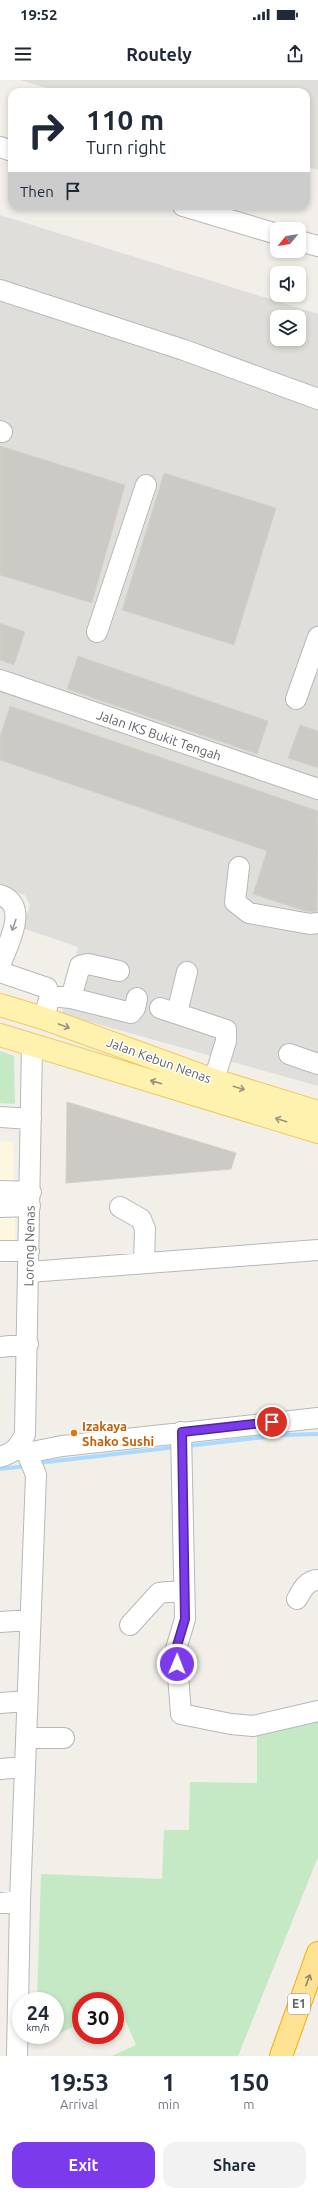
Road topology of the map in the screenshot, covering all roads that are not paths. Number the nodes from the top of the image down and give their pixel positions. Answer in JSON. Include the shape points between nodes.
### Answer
{"nodes":[{"id":1,"x":196,"y":210,"type":"edge"},
{"id":2,"x":270,"y":232,"type":"edge"},
{"id":3,"x":306,"y":243,"type":"edge"},
{"id":4,"x":318,"y":246,"type":"edge"},
{"id":5,"x":0,"y":290,"type":"edge"},
{"id":6,"x":318,"y":399,"type":"edge"},
{"id":7,"x":146,"y":485,"type":"dead end"},
{"id":8,"x":97,"y":632,"type":"dead end"},
{"id":9,"x":318,"y":637,"type":"edge"},
{"id":10,"x":0,"y":680,"type":"edge"},
{"id":11,"x":296,"y":699,"type":"dead end"},
{"id":12,"x":318,"y":789,"type":"edge"},
{"id":13,"x":239,"y":867,"type":"dead end"},
{"id":14,"x":0,"y":895,"type":"edge"},
{"id":15,"x":318,"y":923,"type":"edge"},
{"id":16,"x":0,"y":966,"type":"edge"},
{"id":17,"x":118,"y":971,"type":"dead end"},
{"id":18,"x":0,"y":972,"type":"edge"},
{"id":19,"x":188,"y":972,"type":"dead end"},
{"id":20,"x":50,"y":996,"type":"junction"},
{"id":21,"x":71,"y":998,"type":"junction"},
{"id":22,"x":137,"y":998,"type":"dead end"},
{"id":23,"x":0,"y":1005,"type":"edge"},
{"id":24,"x":44,"y":1018,"type":"junction"},
{"id":25,"x":0,"y":1035,"type":"edge"},
{"id":26,"x":32,"y":1045,"type":"junction"},
{"id":27,"x":289,"y":1054,"type":"dead end"},
{"id":28,"x":318,"y":1064,"type":"edge"},
{"id":29,"x":214,"y":1080,"type":"junction"},
{"id":30,"x":318,"y":1112,"type":"edge"},
{"id":31,"x":0,"y":1116,"type":"edge"},
{"id":32,"x":31,"y":1119,"type":"junction"},
{"id":33,"x":318,"y":1132,"type":"edge"},
{"id":34,"x":0,"y":1191,"type":"edge"},
{"id":35,"x":30,"y":1199,"type":"junction"},
{"id":36,"x":120,"y":1206,"type":"dead end"},
{"id":37,"x":0,"y":1208,"type":"edge"},
{"id":38,"x":318,"y":1250,"type":"edge"},
{"id":39,"x":0,"y":1251,"type":"edge"},
{"id":40,"x":29,"y":1251,"type":"junction"},
{"id":41,"x":144,"y":1263,"type":"junction"},
{"id":42,"x":29,"y":1272,"type":"junction"},
{"id":43,"x":28,"y":1344,"type":"junction"},
{"id":44,"x":0,"y":1347,"type":"edge"},
{"id":45,"x":318,"y":1418,"type":"edge"},
{"id":46,"x":182,"y":1441,"type":"junction"},
{"id":47,"x":0,"y":1457,"type":"edge"},
{"id":48,"x":28,"y":1459,"type":"junction"},
{"id":49,"x":318,"y":1580,"type":"edge"},
{"id":50,"x":184,"y":1590,"type":"junction"},
{"id":51,"x":297,"y":1599,"type":"dead end"},
{"id":52,"x":30,"y":1620,"type":"junction"},
{"id":53,"x":0,"y":1622,"type":"edge"},
{"id":54,"x":130,"y":1625,"type":"dead end"},
{"id":55,"x":27,"y":1701,"type":"junction"},
{"id":56,"x":0,"y":1703,"type":"edge"},
{"id":57,"x":318,"y":1711,"type":"edge"},
{"id":58,"x":26,"y":1738,"type":"junction"},
{"id":59,"x":64,"y":1738,"type":"dead end"},
{"id":60,"x":25,"y":1767,"type":"junction"},
{"id":61,"x":0,"y":1769,"type":"edge"},
{"id":62,"x":20,"y":1901,"type":"junction"},
{"id":63,"x":0,"y":1903,"type":"edge"},
{"id":64,"x":318,"y":1953,"type":"edge"},
{"id":65,"x":17,"y":2056,"type":"edge"},
{"id":66,"x":281,"y":2056,"type":"edge"}],
"edges":[{"from":1,"to":2,"type":"street"},
{"from":3,"to":4,"type":"street"},
{"from":5,"to":6,"type":"street","via":[[184,350]]},
{"from":7,"to":8,"type":"street"},
{"from":9,"to":11,"type":"street"},
{"from":10,"to":12,"type":"street","name":"Jalan IKS Bukit Tengah"},
{"from":13,"to":15,"type":"street","via":[[235,902],[249,912],[310,924]]},
{"from":14,"to":16,"type":"street","one_way":true,"via":[[8,897],[15,906],[17,916]]},
{"from":17,"to":21,"type":"street","via":[[88,964],[80,966]]},
{"from":18,"to":20,"type":"street","via":[[47,988]]},
{"from":19,"to":29,"type":"street","via":[[169,1011],[226,1030],[226,1040]]},
{"from":20,"to":21,"type":"street"},
{"from":20,"to":24,"type":"street"},
{"from":21,"to":22,"type":"street","via":[[131,1013]]},
{"from":23,"to":24,"type":"main road","name":"Jalan Kebun Nenas"},
{"from":24,"to":29,"type":"main road","name":"Jalan Kebun Nenas","one_way":true},
{"from":25,"to":26,"type":"main road","name":"Jalan Kebun Nenas"},
{"from":26,"to":32,"type":"street","name":"Lorong Nenas"},
{"from":33,"to":26,"type":"main road","name":"Jalan Kebun Nenas","one_way":true},
{"from":27,"to":28,"type":"street"},
{"from":29,"to":30,"type":"main road","name":"Jalan Kebun Nenas","one_way":true},
{"from":31,"to":32,"type":"street"},
{"from":32,"to":35,"type":"street","name":"Lorong Nenas"},
{"from":34,"to":35,"type":"street"},
{"from":35,"to":37,"type":"street"},
{"from":35,"to":40,"type":"street","name":"Lorong Nenas"},
{"from":36,"to":41,"type":"street","via":[[141,1220],[145,1229]]},
{"from":38,"to":41,"type":"street"},
{"from":39,"to":40,"type":"street"},
{"from":40,"to":42,"type":"street","name":"Lorong Nenas"},
{"from":41,"to":42,"type":"street"},
{"from":42,"to":43,"type":"street","name":"Lorong Nenas"},
{"from":43,"to":44,"type":"street"},
{"from":43,"to":48,"type":"street","name":"Lorong Nenas","via":[[25,1434]]},
{"from":45,"to":46,"type":"street"},
{"from":46,"to":48,"type":"street","via":[[62,1446]]},
{"from":46,"to":50,"type":"street"},
{"from":47,"to":48,"type":"street","via":[[10,1454]]},
{"from":48,"to":52,"type":"street","name":"Lorong Nenas"},
{"from":49,"to":51,"type":"street","via":[[304,1586]]},
{"from":50,"to":54,"type":"street","via":[[159,1593]]},
{"from":50,"to":57,"type":"street","via":[[185,1619],[176,1649],[181,1714],[253,1726]]},
{"from":52,"to":53,"type":"street"},
{"from":52,"to":55,"type":"street","name":"Lorong Nenas"},
{"from":55,"to":56,"type":"street"},
{"from":55,"to":58,"type":"street","name":"Lorong Nenas"},
{"from":58,"to":59,"type":"street"},
{"from":58,"to":60,"type":"street","name":"Lorong Nenas"},
{"from":60,"to":61,"type":"street"},
{"from":60,"to":62,"type":"street","name":"Lorong Nenas"},
{"from":62,"to":63,"type":"street"},
{"from":62,"to":65,"type":"street","name":"Lorong Nenas"},
{"from":66,"to":64,"type":"highway","number":"E1","one_way":true}]}
